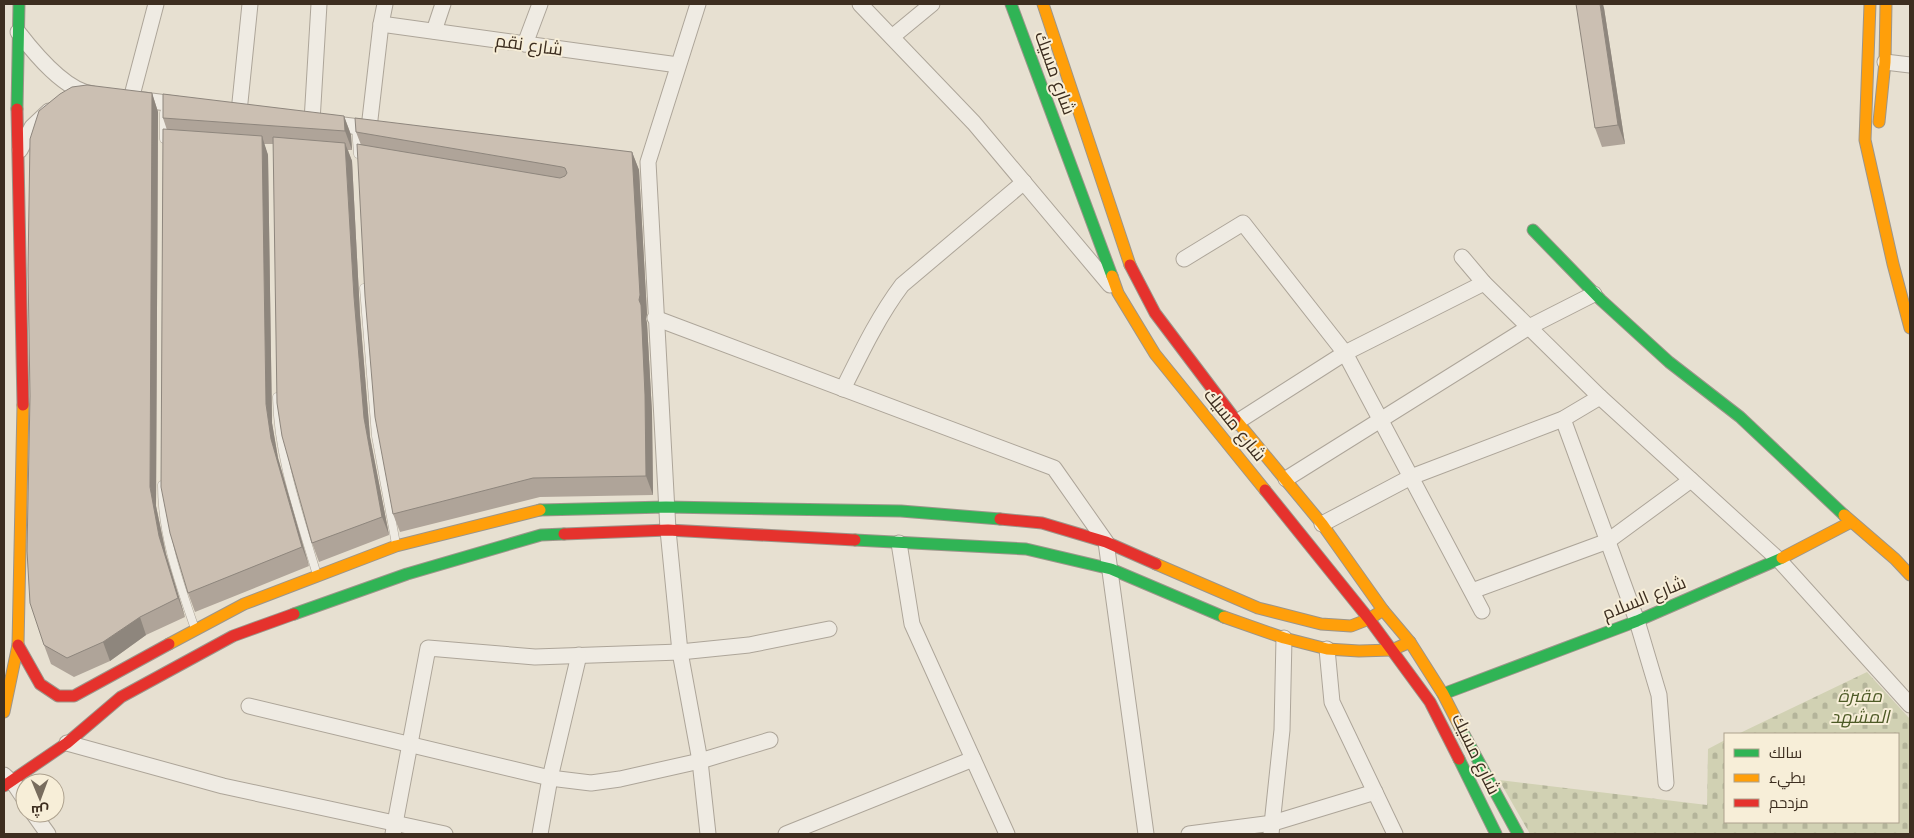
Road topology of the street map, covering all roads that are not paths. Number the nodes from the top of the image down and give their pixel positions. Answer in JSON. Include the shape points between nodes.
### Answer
{"nodes":[{"id":1,"x":19,"y":4,"type":"edge"},
{"id":2,"x":156,"y":4,"type":"edge"},
{"id":3,"x":250,"y":4,"type":"edge"},
{"id":4,"x":319,"y":4,"type":"edge"},
{"id":5,"x":385,"y":4,"type":"edge"},
{"id":6,"x":443,"y":4,"type":"edge"},
{"id":7,"x":540,"y":4,"type":"edge"},
{"id":8,"x":698,"y":4,"type":"edge"},
{"id":9,"x":860,"y":4,"type":"edge"},
{"id":10,"x":932,"y":4,"type":"edge"},
{"id":11,"x":1011,"y":4,"type":"edge"},
{"id":12,"x":1043,"y":4,"type":"edge"},
{"id":13,"x":1870,"y":4,"type":"edge"},
{"id":14,"x":1886,"y":4,"type":"edge"},
{"id":15,"x":380,"y":24,"type":"junction"},
{"id":16,"x":434,"y":31,"type":"junction"},
{"id":17,"x":18,"y":32,"type":"junction"},
{"id":18,"x":892,"y":37,"type":"junction"},
{"id":19,"x":525,"y":44,"type":"junction"},
{"id":20,"x":1885,"y":62,"type":"junction"},
{"id":21,"x":678,"y":65,"type":"junction"},
{"id":22,"x":1910,"y":65,"type":"edge"},
{"id":23,"x":84,"y":93,"type":"junction"},
{"id":24,"x":131,"y":99,"type":"junction"},
{"id":25,"x":164,"y":103,"type":"junction"},
{"id":26,"x":192,"y":106,"type":"edge"},
{"id":27,"x":220,"y":110,"type":"edge"},
{"id":28,"x":239,"y":112,"type":"junction"},
{"id":29,"x":257,"y":114,"type":"edge"},
{"id":30,"x":294,"y":119,"type":"edge"},
{"id":31,"x":312,"y":121,"type":"junction"},
{"id":32,"x":363,"y":127,"type":"junction"},
{"id":33,"x":388,"y":130,"type":"edge"},
{"id":34,"x":1878,"y":130,"type":"dead end"},
{"id":35,"x":164,"y":142,"type":"junction"},
{"id":36,"x":173,"y":143,"type":"edge"},
{"id":37,"x":164,"y":152,"type":"edge"},
{"id":38,"x":18,"y":153,"type":"junction"},
{"id":39,"x":348,"y":156,"type":"edge"},
{"id":40,"x":358,"y":156,"type":"junction"},
{"id":41,"x":367,"y":158,"type":"edge"},
{"id":42,"x":358,"y":166,"type":"edge"},
{"id":43,"x":1024,"y":182,"type":"junction"},
{"id":44,"x":1889,"y":194,"type":"dead end"},
{"id":45,"x":1534,"y":230,"type":"dead end"},
{"id":46,"x":1462,"y":257,"type":"dead end"},
{"id":47,"x":1184,"y":259,"type":"dead end"},
{"id":48,"x":1908,"y":275,"type":"dead end"},
{"id":49,"x":364,"y":276,"type":"edge"},
{"id":50,"x":1484,"y":284,"type":"junction"},
{"id":51,"x":1118,"y":293,"type":"junction"},
{"id":52,"x":1594,"y":294,"type":"junction"},
{"id":53,"x":655,"y":318,"type":"junction"},
{"id":54,"x":1529,"y":328,"type":"junction"},
{"id":55,"x":1910,"y":328,"type":"edge"},
{"id":56,"x":1345,"y":353,"type":"junction"},
{"id":57,"x":843,"y":389,"type":"junction"},
{"id":58,"x":277,"y":393,"type":"edge"},
{"id":59,"x":1600,"y":397,"type":"junction"},
{"id":60,"x":1563,"y":419,"type":"junction"},
{"id":61,"x":1380,"y":420,"type":"junction"},
{"id":62,"x":1237,"y":422,"type":"junction"},
{"id":63,"x":162,"y":477,"type":"edge"},
{"id":64,"x":1411,"y":477,"type":"junction"},
{"id":65,"x":1286,"y":480,"type":"junction"},
{"id":66,"x":1691,"y":480,"type":"junction"},
{"id":67,"x":666,"y":506,"type":"junction"},
{"id":68,"x":1851,"y":522,"type":"junction"},
{"id":69,"x":1322,"y":524,"type":"junction"},
{"id":70,"x":668,"y":530,"type":"junction"},
{"id":71,"x":1608,"y":541,"type":"junction"},
{"id":72,"x":1106,"y":542,"type":"junction"},
{"id":73,"x":899,"y":543,"type":"junction"},
{"id":74,"x":396,"y":546,"type":"junction"},
{"id":75,"x":1779,"y":560,"type":"junction"},
{"id":76,"x":1111,"y":569,"type":"junction"},
{"id":77,"x":1910,"y":575,"type":"edge"},
{"id":78,"x":318,"y":576,"type":"junction"},
{"id":79,"x":1472,"y":591,"type":"junction"},
{"id":80,"x":1383,"y":610,"type":"junction"},
{"id":81,"x":1482,"y":611,"type":"dead end"},
{"id":82,"x":1369,"y":619,"type":"junction"},
{"id":83,"x":1637,"y":621,"type":"junction"},
{"id":84,"x":829,"y":629,"type":"dead end"},
{"id":85,"x":195,"y":630,"type":"junction"},
{"id":86,"x":1284,"y":638,"type":"junction"},
{"id":87,"x":1410,"y":642,"type":"junction"},
{"id":88,"x":18,"y":644,"type":"junction"},
{"id":89,"x":1327,"y":649,"type":"junction"},
{"id":90,"x":1392,"y":650,"type":"junction"},
{"id":91,"x":680,"y":652,"type":"junction"},
{"id":92,"x":579,"y":655,"type":"junction"},
{"id":93,"x":1443,"y":694,"type":"junction"},
{"id":94,"x":1910,"y":705,"type":"edge"},
{"id":95,"x":249,"y":706,"type":"dead end"},
{"id":96,"x":4,"y":712,"type":"edge"},
{"id":97,"x":770,"y":740,"type":"dead end"},
{"id":98,"x":67,"y":743,"type":"junction"},
{"id":99,"x":410,"y":745,"type":"junction"},
{"id":100,"x":973,"y":759,"type":"junction"},
{"id":101,"x":700,"y":761,"type":"junction"},
{"id":102,"x":550,"y":778,"type":"junction"},
{"id":103,"x":7,"y":781,"type":"edge"},
{"id":104,"x":1666,"y":783,"type":"dead end"},
{"id":105,"x":1375,"y":792,"type":"junction"},
{"id":106,"x":39,"y":823,"type":"edge"},
{"id":107,"x":1272,"y":828,"type":"edge"},
{"id":108,"x":394,"y":829,"type":"edge"},
{"id":109,"x":48,"y":834,"type":"edge"},
{"id":110,"x":445,"y":834,"type":"edge"},
{"id":111,"x":540,"y":834,"type":"edge"},
{"id":112,"x":708,"y":834,"type":"edge"},
{"id":113,"x":786,"y":834,"type":"edge"},
{"id":114,"x":1007,"y":834,"type":"edge"},
{"id":115,"x":1146,"y":834,"type":"edge"},
{"id":116,"x":1189,"y":834,"type":"edge"},
{"id":117,"x":1395,"y":834,"type":"edge"},
{"id":118,"x":1496,"y":834,"type":"edge"},
{"id":119,"x":1518,"y":834,"type":"edge"}],
"edges":[{"from":1,"to":17,"type":"street"},
{"from":2,"to":24,"type":"street"},
{"from":3,"to":28,"type":"street"},
{"from":4,"to":31,"type":"street"},
{"from":5,"to":15,"type":"street"},
{"from":6,"to":16,"type":"street"},
{"from":7,"to":19,"type":"street"},
{"from":8,"to":21,"type":"street"},
{"from":9,"to":18,"type":"street"},
{"from":10,"to":18,"type":"street"},
{"from":11,"to":51,"type":"street","name":"شارع مسيك"},
{"from":12,"to":62,"type":"street","name":"شارع مسيك","via":[[1130,264],[1155,313]]},
{"from":13,"to":55,"type":"street","via":[[1866,140]]},
{"from":14,"to":20,"type":"street"},
{"from":15,"to":16,"type":"street","name":"شارع نقم"},
{"from":15,"to":32,"type":"street"},
{"from":16,"to":19,"type":"street","name":"شارع نقم"},
{"from":17,"to":23,"type":"street","via":[[48,69]]},
{"from":17,"to":38,"type":"street"},
{"from":18,"to":43,"type":"street","via":[[974,123]]},
{"from":19,"to":21,"type":"street","name":"شارع نقم"},
{"from":20,"to":22,"type":"street"},
{"from":20,"to":34,"type":"street"},
{"from":21,"to":53,"type":"street","via":[[643,162]]},
{"from":23,"to":24,"type":"street"},
{"from":23,"to":38,"type":"street","via":[[53,107],[32,127]]},
{"from":24,"to":25,"type":"street"},
{"from":25,"to":26,"type":"street"},
{"from":25,"to":35,"type":"lane"},
{"from":27,"to":28,"type":"street"},
{"from":28,"to":29,"type":"street"},
{"from":30,"to":31,"type":"street"},
{"from":31,"to":32,"type":"street"},
{"from":32,"to":33,"type":"street"},
{"from":32,"to":40,"type":"lane"},
{"from":35,"to":36,"type":"lane"},
{"from":35,"to":37,"type":"lane"},
{"from":38,"to":88,"type":"street"},
{"from":39,"to":40,"type":"lane"},
{"from":40,"to":41,"type":"lane"},
{"from":40,"to":42,"type":"lane"},
{"from":43,"to":51,"type":"street"},
{"from":43,"to":57,"type":"street","via":[[902,285],[888,303]]},
{"from":44,"to":48,"type":"street"},
{"from":45,"to":52,"type":"street"},
{"from":46,"to":50,"type":"street"},
{"from":47,"to":56,"type":"street","via":[[1243,224]]},
{"from":49,"to":74,"type":"lane","via":[[376,436]]},
{"from":50,"to":54,"type":"street"},
{"from":50,"to":56,"type":"street"},
{"from":51,"to":82,"type":"street","name":"شارع مسيك","via":[[1155,354]]},
{"from":52,"to":54,"type":"street"},
{"from":52,"to":68,"type":"street","via":[[1670,362],[1740,417]]},
{"from":53,"to":57,"type":"street"},
{"from":53,"to":67,"type":"street"},
{"from":54,"to":59,"type":"street"},
{"from":54,"to":61,"type":"street"},
{"from":56,"to":61,"type":"street"},
{"from":56,"to":62,"type":"street"},
{"from":57,"to":72,"type":"street","via":[[1054,468]]},
{"from":58,"to":78,"type":"lane","via":[[283,456]]},
{"from":59,"to":60,"type":"street"},
{"from":59,"to":66,"type":"street"},
{"from":60,"to":64,"type":"street"},
{"from":60,"to":71,"type":"street"},
{"from":61,"to":64,"type":"street"},
{"from":61,"to":65,"type":"street"},
{"from":62,"to":65,"type":"street","name":"شارع مسيك"},
{"from":63,"to":85,"type":"lane","via":[[166,537]]},
{"from":64,"to":69,"type":"street"},
{"from":64,"to":79,"type":"street"},
{"from":65,"to":69,"type":"street","name":"شارع مسيك"},
{"from":66,"to":71,"type":"street"},
{"from":66,"to":75,"type":"street"},
{"from":67,"to":70,"type":"street"},
{"from":67,"to":72,"type":"street","via":[[901,511],[1042,523]]},
{"from":67,"to":74,"type":"street","via":[[543,509]]},
{"from":68,"to":75,"type":"street","name":"شارع السلام"},
{"from":68,"to":77,"type":"street","via":[[1896,559]]},
{"from":69,"to":80,"type":"street","name":"شارع مسيك"},
{"from":70,"to":73,"type":"street"},
{"from":70,"to":91,"type":"street"},
{"from":70,"to":98,"type":"street","via":[[541,535],[407,574],[233,636],[121,696]]},
{"from":71,"to":79,"type":"street"},
{"from":71,"to":83,"type":"street"},
{"from":72,"to":76,"type":"street"},
{"from":72,"to":82,"type":"street","via":[[1258,608],[1320,624],[1351,626]]},
{"from":73,"to":76,"type":"street","via":[[1026,549]]},
{"from":73,"to":100,"type":"street","via":[[912,624]]},
{"from":74,"to":78,"type":"street"},
{"from":75,"to":83,"type":"street","name":"شارع السلام"},
{"from":75,"to":94,"type":"street"},
{"from":76,"to":86,"type":"street","via":[[1211,613]]},
{"from":76,"to":115,"type":"street"},
{"from":78,"to":85,"type":"street","via":[[244,604]]},
{"from":79,"to":81,"type":"street"},
{"from":80,"to":82,"type":"street"},
{"from":80,"to":87,"type":"street","name":"شارع مسيك"},
{"from":82,"to":90,"type":"street","name":"شارع مسيك"},
{"from":83,"to":93,"type":"street","name":"شارع السلام"},
{"from":83,"to":104,"type":"street","via":[[1659,695]]},
{"from":84,"to":91,"type":"street","via":[[748,645]]},
{"from":85,"to":88,"type":"street","via":[[74,696],[58,696],[40,684]]},
{"from":86,"to":89,"type":"street"},
{"from":86,"to":107,"type":"street","via":[[1282,730]]},
{"from":87,"to":90,"type":"street"},
{"from":87,"to":93,"type":"street","name":"شارع مسيك"},
{"from":88,"to":96,"type":"street"},
{"from":89,"to":90,"type":"street"},
{"from":89,"to":105,"type":"street","via":[[1332,702]]},
{"from":90,"to":118,"type":"street","name":"شارع مسيك","via":[[1430,702]]},
{"from":91,"to":92,"type":"street"},
{"from":91,"to":101,"type":"street"},
{"from":92,"to":99,"type":"street","via":[[535,656],[428,648]]},
{"from":92,"to":102,"type":"street"},
{"from":93,"to":119,"type":"street","name":"شارع مسيك"},
{"from":95,"to":99,"type":"street"},
{"from":97,"to":101,"type":"street"},
{"from":98,"to":103,"type":"street"},
{"from":98,"to":108,"type":"street"},
{"from":99,"to":102,"type":"street"},
{"from":99,"to":108,"type":"street"},
{"from":100,"to":113,"type":"street"},
{"from":100,"to":114,"type":"street"},
{"from":101,"to":102,"type":"street","via":[[591,783]]},
{"from":101,"to":112,"type":"street"},
{"from":102,"to":111,"type":"street"},
{"from":105,"to":107,"type":"street"},
{"from":105,"to":117,"type":"street"},
{"from":106,"to":109,"type":"street"},
{"from":107,"to":116,"type":"street"},
{"from":108,"to":110,"type":"street"}]}
